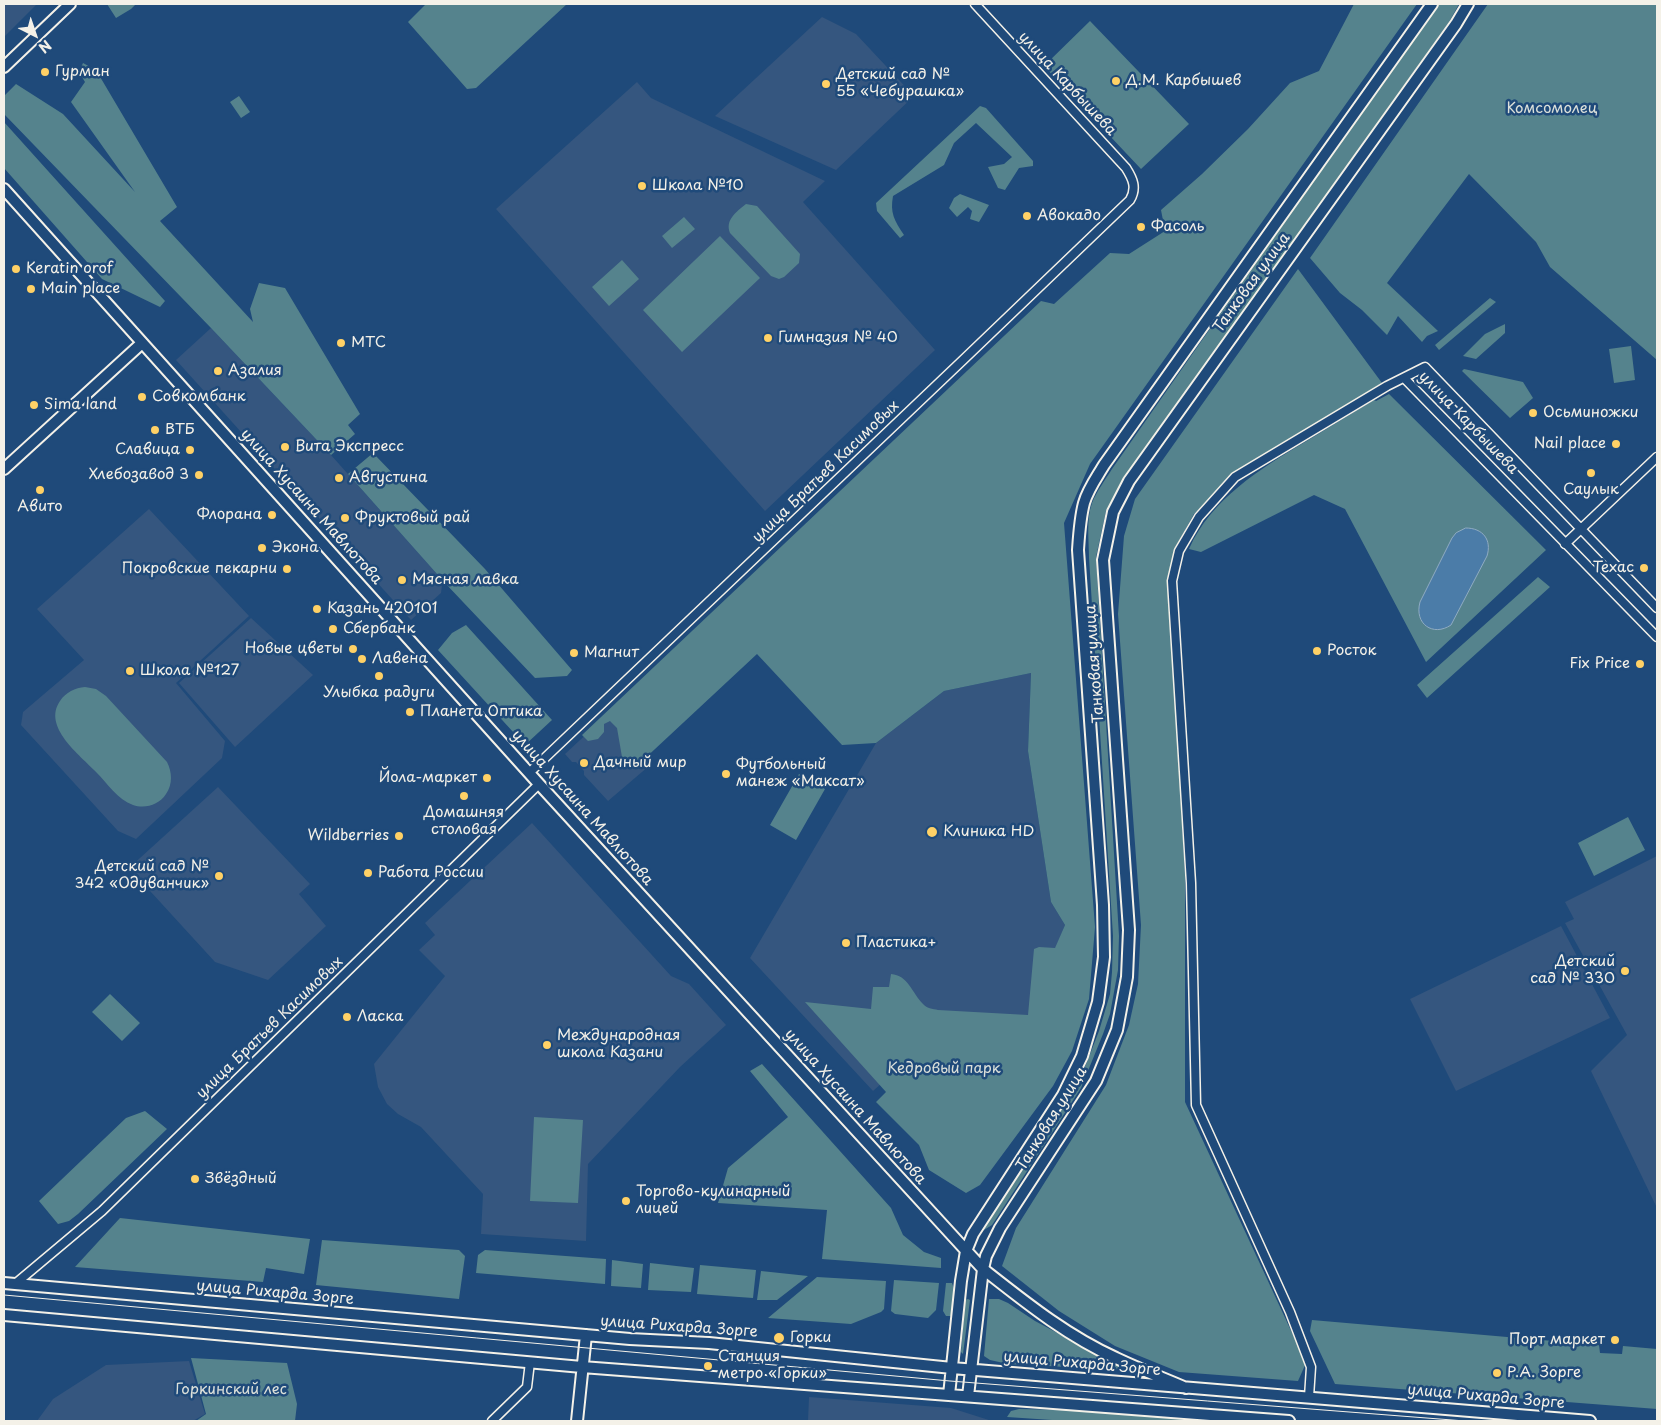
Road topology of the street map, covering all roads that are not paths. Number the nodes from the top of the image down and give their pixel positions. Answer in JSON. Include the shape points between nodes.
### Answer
{"nodes":[{"id":1,"x":70,"y":4,"type":"edge"},
{"id":2,"x":975,"y":4,"type":"edge"},
{"id":3,"x":1432,"y":4,"type":"edge"},
{"id":4,"x":1468,"y":4,"type":"edge"},
{"id":5,"x":4,"y":67,"type":"edge"},
{"id":6,"x":1135,"y":186,"type":"joint"},
{"id":7,"x":4,"y":188,"type":"edge"},
{"id":8,"x":142,"y":343,"type":"junction"},
{"id":9,"x":1404,"y":378,"type":"junction"},
{"id":10,"x":1657,"y":457,"type":"edge"},
{"id":11,"x":4,"y":469,"type":"edge"},
{"id":12,"x":1580,"y":529,"type":"junction"},
{"id":13,"x":1565,"y":544,"type":"junction"},
{"id":14,"x":1657,"y":608,"type":"edge"},
{"id":15,"x":1657,"y":637,"type":"edge"},
{"id":16,"x":529,"y":772,"type":"junction"},
{"id":17,"x":539,"y":784,"type":"junction"},
{"id":18,"x":966,"y":1251,"type":"junction"},
{"id":19,"x":983,"y":1269,"type":"junction"},
{"id":20,"x":4,"y":1283,"type":"edge"},
{"id":21,"x":15,"y":1284,"type":"junction"},
{"id":22,"x":4,"y":1292,"type":"edge"},
{"id":23,"x":4,"y":1315,"type":"edge"},
{"id":24,"x":586,"y":1335,"type":"junction"},
{"id":25,"x":530,"y":1362,"type":"junction"},
{"id":26,"x":582,"y":1367,"type":"junction"},
{"id":27,"x":952,"y":1368,"type":"junction"},
{"id":28,"x":970,"y":1370,"type":"junction"},
{"id":29,"x":1186,"y":1388,"type":"junction"},
{"id":30,"x":948,"y":1395,"type":"junction"},
{"id":31,"x":968,"y":1396,"type":"junction"},
{"id":32,"x":1308,"y":1397,"type":"junction"},
{"id":33,"x":492,"y":1421,"type":"edge"},
{"id":34,"x":577,"y":1421,"type":"edge"},
{"id":35,"x":1289,"y":1421,"type":"edge"},
{"id":36,"x":1590,"y":1421,"type":"edge"}],
"edges":[{"from":1,"to":5,"type":"main road"},
{"from":2,"to":6,"type":"street","name":"улица Карбышева","via":[[1126,168]]},
{"from":3,"to":18,"type":"main road","name":"Танковая улица","via":[[1104,465],[1084,502],[1078,550],[1103,905],[1104,957],[1098,1002],[1082,1056],[1064,1095],[983,1216]]},
{"from":4,"to":19,"type":"main road","name":"Танковая улица","via":[[1129,481],[1113,512],[1103,560],[1129,930],[1127,977],[1117,1030],[1096,1081],[996,1234]]},
{"from":6,"to":16,"type":"street","name":"улица Братьев Касимовых","via":[[1130,200]]},
{"from":7,"to":8,"type":"main road","name":"улица Хусаина Мавлютова"},
{"from":8,"to":11,"type":"main road"},
{"from":8,"to":16,"type":"main road","name":"улица Хусаина Мавлютова"},
{"from":9,"to":12,"type":"street","name":"улица Карбышева","via":[[1425,367]]},
{"from":9,"to":13,"type":"street","name":"улица Карбышева"},
{"from":9,"to":32,"type":"street","via":[[1236,477],[1199,517],[1178,551],[1172,581],[1191,883],[1196,1105],[1290,1312],[1310,1367]]},
{"from":10,"to":12,"type":"street"},
{"from":12,"to":13,"type":"street"},
{"from":12,"to":14,"type":"street","name":"улица Карбышева"},
{"from":13,"to":15,"type":"street","name":"улица Карбышева"},
{"from":16,"to":17,"type":"main road","name":"улица Хусаина Мавлютова"},
{"from":17,"to":18,"type":"main road","name":"улица Хусаина Мавлютова"},
{"from":17,"to":21,"type":"street","name":"улица Братьев Касимовых","via":[[102,1211]]},
{"from":18,"to":19,"type":"main road","name":"улица Хусаина Мавлютова"},
{"from":18,"to":27,"type":"main road","name":"Танковая улица"},
{"from":19,"to":28,"type":"main road","name":"Танковая улица"},
{"from":19,"to":29,"type":"main road","name":"улица Хусаина Мавлютова","via":[[1066,1331],[1115,1358]]},
{"from":20,"to":21,"type":"main road","name":"улица Рихарда Зорге"},
{"from":21,"to":22,"type":"main road"},
{"from":21,"to":24,"type":"main road","name":"улица Рихарда Зорге"},
{"from":23,"to":25,"type":"main road"},
{"from":24,"to":26,"type":"main road"},
{"from":24,"to":27,"type":"main road","name":"улица Рихарда Зорге","via":[[709,1343]]},
{"from":25,"to":26,"type":"main road"},
{"from":25,"to":33,"type":"street","via":[[528,1387]]},
{"from":26,"to":30,"type":"main road"},
{"from":26,"to":34,"type":"main road"},
{"from":27,"to":28,"type":"main road","name":"улица Рихарда Зорге"},
{"from":27,"to":30,"type":"main road","name":"Танковая улица"},
{"from":28,"to":29,"type":"main road","name":"улица Рихарда Зорге"},
{"from":28,"to":31,"type":"main road","name":"Танковая улица"},
{"from":29,"to":32,"type":"main road","name":"улица Рихарда Зорге"},
{"from":30,"to":31,"type":"main road"},
{"from":31,"to":35,"type":"main road"},
{"from":32,"to":36,"type":"main road","name":"улица Рихарда Зорге"}]}
